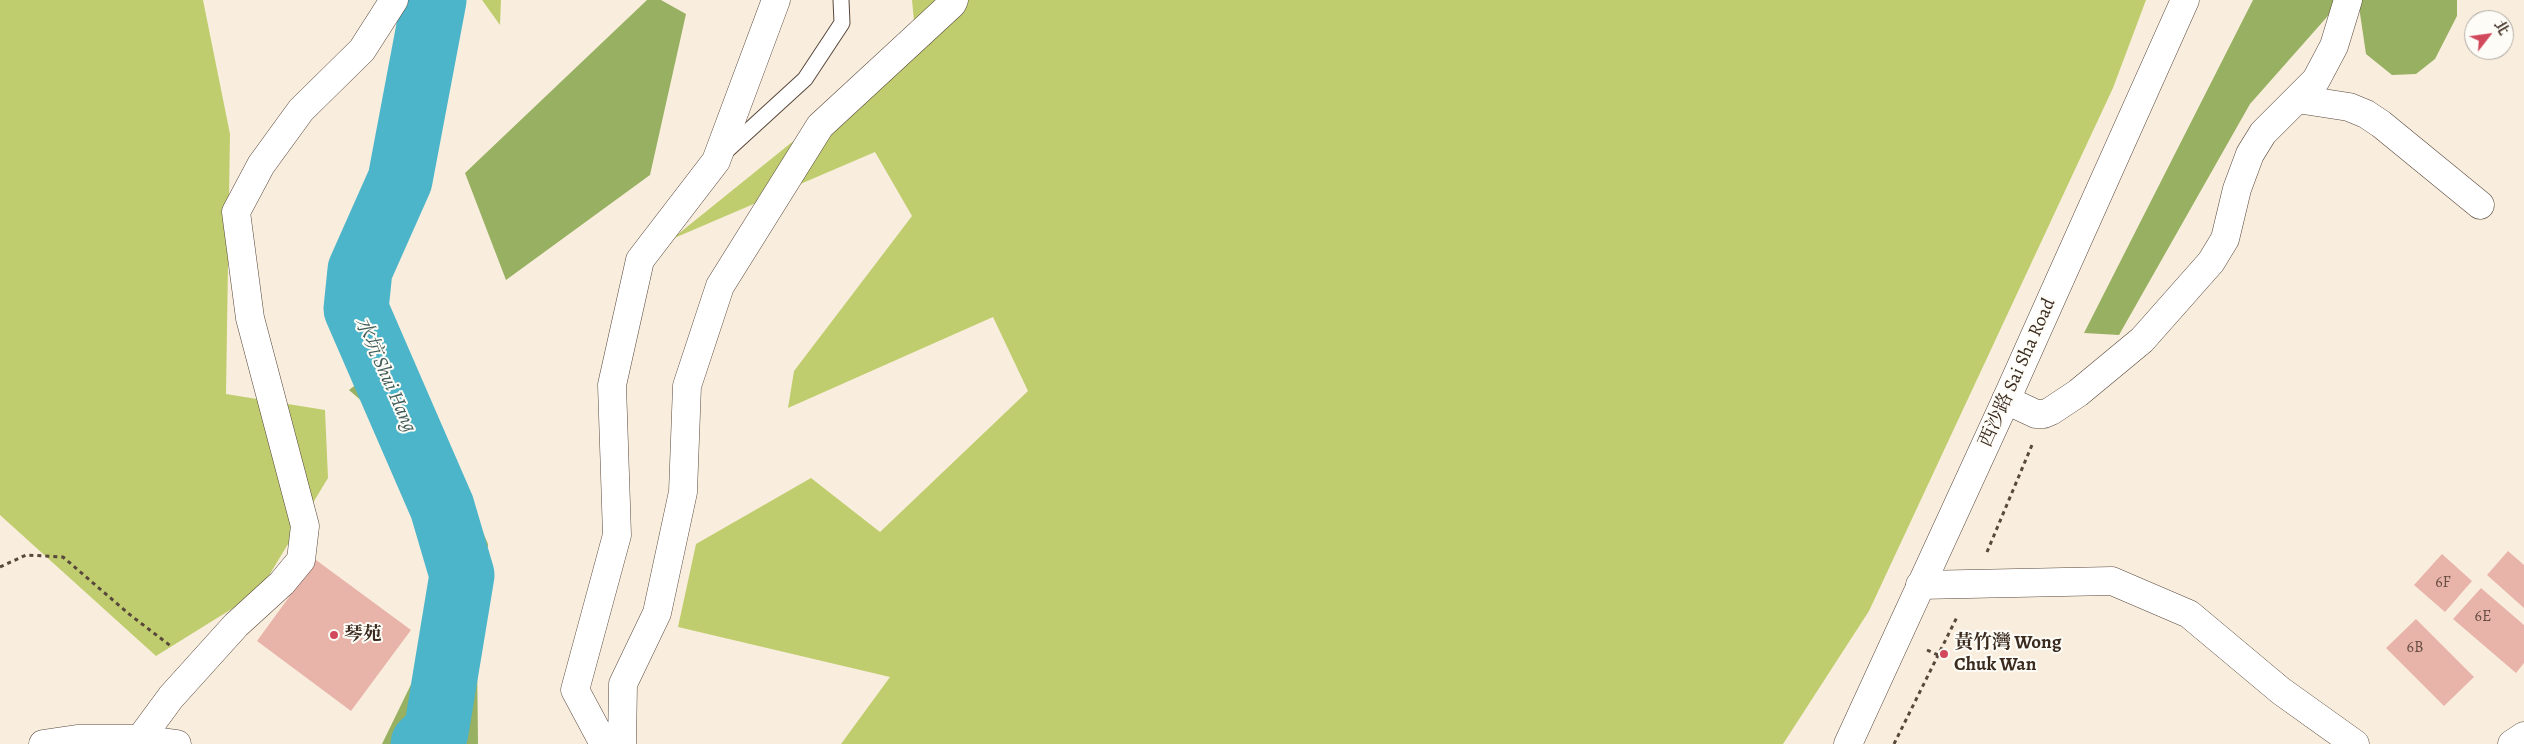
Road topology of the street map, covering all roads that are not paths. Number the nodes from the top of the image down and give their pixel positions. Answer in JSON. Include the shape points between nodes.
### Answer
{"nodes":[{"id":1,"x":394,"y":0,"type":"edge"},
{"id":2,"x":776,"y":0,"type":"edge"},
{"id":3,"x":841,"y":0,"type":"edge"},
{"id":4,"x":954,"y":0,"type":"edge"},
{"id":5,"x":2185,"y":0,"type":"edge"},
{"id":6,"x":2348,"y":0,"type":"edge"},
{"id":7,"x":2297,"y":99,"type":"junction"},
{"id":8,"x":716,"y":161,"type":"junction"},
{"id":9,"x":2480,"y":205,"type":"dead end"},
{"id":10,"x":2006,"y":400,"type":"junction"},
{"id":11,"x":1920,"y":585,"type":"junction"},
{"id":12,"x":2524,"y":736,"type":"edge"},
{"id":13,"x":140,"y":739,"type":"junction"},
{"id":14,"x":43,"y":744,"type":"edge"},
{"id":15,"x":177,"y":744,"type":"edge"},
{"id":16,"x":604,"y":744,"type":"edge"},
{"id":17,"x":622,"y":744,"type":"edge"},
{"id":18,"x":1848,"y":744,"type":"edge"},
{"id":19,"x":2355,"y":744,"type":"edge"},
{"id":20,"x":2512,"y":744,"type":"edge"}],
"edges":[{"from":1,"to":13,"type":"street","via":[[362,50],[301,110],[261,165],[236,212],[250,318],[305,526],[301,560],[199,666]]},
{"from":2,"to":8,"type":"street"},
{"from":3,"to":8,"type":"lane","via":[[842,23],[805,79]]},
{"from":4,"to":17,"type":"street","via":[[820,126],[720,286],[687,386],[684,492],[657,613],[623,684]]},
{"from":5,"to":10,"type":"street","name":"西沙路 Sai Sha Road"},
{"from":6,"to":7,"type":"street","via":[[2334,46],[2316,80]]},
{"from":7,"to":9,"type":"street","via":[[2349,107],[2366,114]]},
{"from":7,"to":10,"type":"street","via":[[2263,132],[2250,154],[2237,189],[2225,239],[2211,262],[2142,340],[2078,393],[2044,414],[2036,414]]},
{"from":8,"to":16,"type":"street","via":[[640,260],[612,385],[618,534],[575,690]]},
{"from":10,"to":11,"type":"street","name":"西沙路 Sai Sha Road"},
{"from":11,"to":18,"type":"street","name":"西沙路 Sai Sha Road"},
{"from":11,"to":19,"type":"street","via":[[2112,581],[2189,614],[2281,691]]},
{"from":12,"to":20,"type":"street"},
{"from":13,"to":14,"type":"street","via":[[77,739]]},
{"from":13,"to":15,"type":"street"}]}
